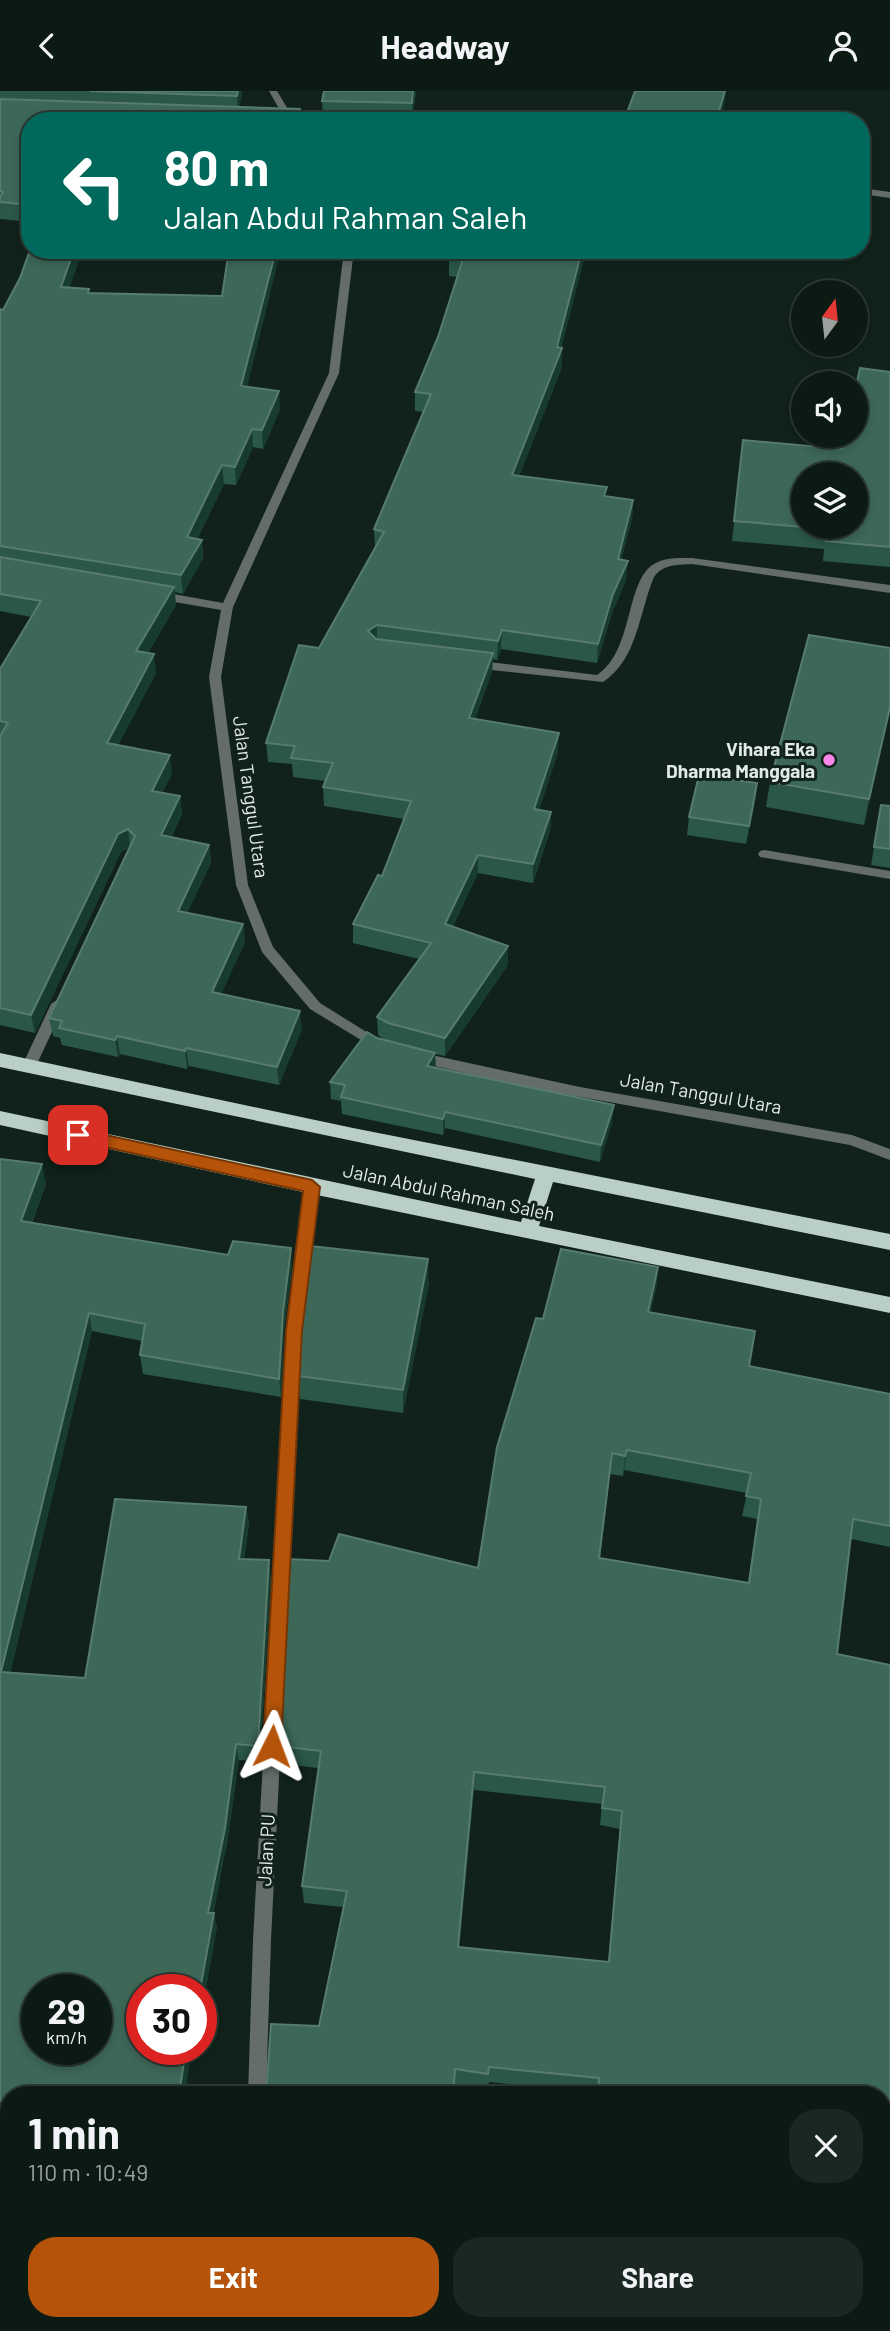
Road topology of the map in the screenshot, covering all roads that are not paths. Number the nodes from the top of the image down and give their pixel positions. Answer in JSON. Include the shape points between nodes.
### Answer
{"nodes":[{"id":1,"x":273,"y":91,"type":"edge"},
{"id":2,"x":286,"y":112,"type":"edge"},
{"id":3,"x":870,"y":192,"type":"edge"},
{"id":4,"x":890,"y":195,"type":"edge"},
{"id":5,"x":348,"y":259,"type":"edge"},
{"id":6,"x":890,"y":589,"type":"edge"},
{"id":7,"x":147,"y":594,"type":"edge"},
{"id":8,"x":227,"y":607,"type":"junction"},
{"id":9,"x":460,"y":662,"type":"edge"},
{"id":10,"x":764,"y":854,"type":"dead end"},
{"id":11,"x":890,"y":875,"type":"edge"},
{"id":12,"x":64,"y":991,"type":"edge"},
{"id":13,"x":0,"y":1060,"type":"edge"},
{"id":14,"x":29,"y":1066,"type":"junction"},
{"id":15,"x":0,"y":1118,"type":"edge"},
{"id":16,"x":890,"y":1155,"type":"edge"},
{"id":17,"x":547,"y":1173,"type":"junction"},
{"id":18,"x":312,"y":1187,"type":"junction"},
{"id":19,"x":528,"y":1231,"type":"junction"},
{"id":20,"x":890,"y":1241,"type":"edge"},
{"id":21,"x":890,"y":1305,"type":"edge"},
{"id":22,"x":257,"y":2086,"type":"edge"}],
"edges":[{"from":1,"to":2,"type":"street"},
{"from":3,"to":4,"type":"street"},
{"from":5,"to":8,"type":"street","name":"Jalan Tanggul Utara","via":[[334,373]]},
{"from":6,"to":9,"type":"street","via":[[691,561],[667,563],[654,569],[646,584],[610,674],[599,679]]},
{"from":7,"to":8,"type":"street"},
{"from":8,"to":16,"type":"street","name":"Jalan Tanggul Utara","via":[[215,677],[242,885],[267,949],[315,1006],[383,1048],[459,1068],[852,1140]]},
{"from":10,"to":11,"type":"street"},
{"from":12,"to":14,"type":"street"},
{"from":13,"to":14,"type":"highway","name":"Jalan Abdul Rahman Saleh"},
{"from":14,"to":17,"type":"highway","name":"Jalan Abdul Rahman Saleh"},
{"from":15,"to":18,"type":"highway","name":"Jalan Abdul Rahman Saleh"},
{"from":17,"to":19,"type":"highway"},
{"from":17,"to":20,"type":"highway","name":"Jalan Abdul Rahman Saleh"},
{"from":18,"to":19,"type":"highway","name":"Jalan Abdul Rahman Saleh"},
{"from":18,"to":22,"type":"street","name":"Jalan PU","via":[[294,1331]]},
{"from":19,"to":21,"type":"highway","name":"Jalan Abdul Rahman Saleh"}]}
